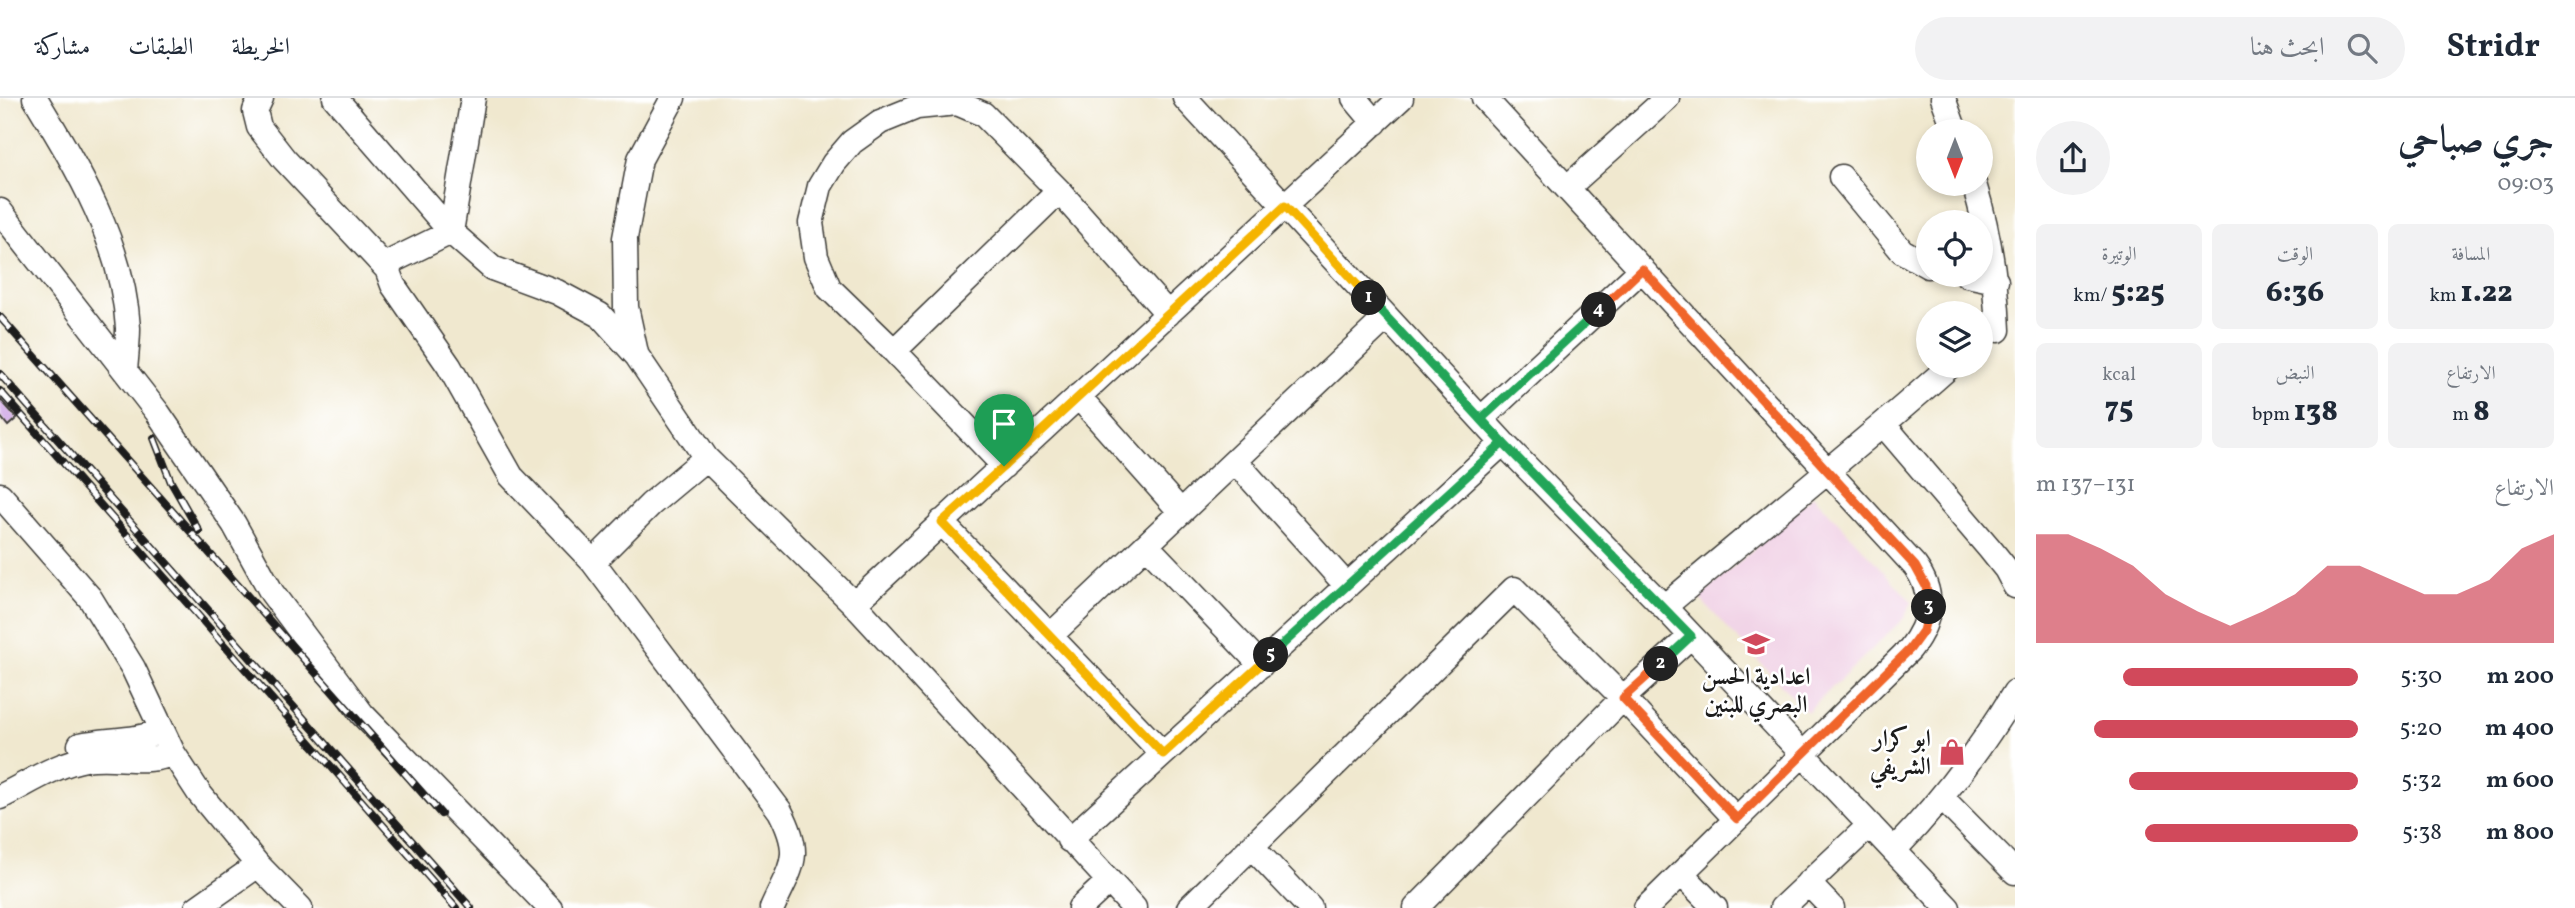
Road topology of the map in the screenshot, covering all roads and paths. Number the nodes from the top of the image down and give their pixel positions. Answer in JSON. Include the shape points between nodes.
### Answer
{"nodes":[{"id":1,"x":35,"y":98,"type":"edge"},
{"id":2,"x":261,"y":98,"type":"edge"},
{"id":3,"x":335,"y":98,"type":"edge"},
{"id":4,"x":473,"y":98,"type":"edge"},
{"id":5,"x":673,"y":98,"type":"edge"},
{"id":6,"x":1185,"y":98,"type":"edge"},
{"id":7,"x":1354,"y":98,"type":"edge"},
{"id":8,"x":1401,"y":98,"type":"edge"},
{"id":9,"x":1484,"y":98,"type":"edge"},
{"id":10,"x":1667,"y":98,"type":"edge"},
{"id":11,"x":1943,"y":98,"type":"edge"},
{"id":12,"x":1951,"y":119,"type":"edge"},
{"id":13,"x":1375,"y":123,"type":"junction"},
{"id":14,"x":1841,"y":177,"type":"dead end"},
{"id":15,"x":1568,"y":187,"type":"junction"},
{"id":16,"x":1059,"y":191,"type":"junction"},
{"id":17,"x":1977,"y":196,"type":"edge"},
{"id":18,"x":1285,"y":206,"type":"junction"},
{"id":19,"x":0,"y":211,"type":"edge"},
{"id":20,"x":451,"y":232,"type":"junction"},
{"id":21,"x":1916,"y":259,"type":"edge"},
{"id":22,"x":387,"y":268,"type":"junction"},
{"id":23,"x":1642,"y":269,"type":"junction"},
{"id":24,"x":1993,"y":280,"type":"edge"},
{"id":25,"x":1996,"y":281,"type":"junction"},
{"id":26,"x":1168,"y":314,"type":"junction"},
{"id":27,"x":1387,"y":317,"type":"junction"},
{"id":28,"x":1998,"y":334,"type":"edge"},
{"id":29,"x":894,"y":351,"type":"junction"},
{"id":30,"x":637,"y":356,"type":"junction"},
{"id":31,"x":125,"y":371,"type":"junction"},
{"id":32,"x":1937,"y":378,"type":"edge"},
{"id":33,"x":1079,"y":397,"type":"junction"},
{"id":34,"x":1481,"y":419,"type":"junction"},
{"id":35,"x":1884,"y":425,"type":"junction"},
{"id":36,"x":1503,"y":443,"type":"junction"},
{"id":37,"x":706,"y":458,"type":"junction"},
{"id":38,"x":1235,"y":461,"type":"junction"},
{"id":39,"x":1004,"y":466,"type":"junction"},
{"id":40,"x":1828,"y":469,"type":"junction"},
{"id":41,"x":0,"y":495,"type":"edge"},
{"id":42,"x":1181,"y":512,"type":"junction"},
{"id":43,"x":942,"y":522,"type":"junction"},
{"id":44,"x":1146,"y":545,"type":"junction"},
{"id":45,"x":593,"y":562,"type":"junction"},
{"id":46,"x":1348,"y":586,"type":"junction"},
{"id":47,"x":2015,"y":586,"type":"edge"},
{"id":48,"x":854,"y":604,"type":"junction"},
{"id":49,"x":1664,"y":607,"type":"junction"},
{"id":50,"x":1050,"y":636,"type":"junction"},
{"id":51,"x":1691,"y":636,"type":"junction"},
{"id":52,"x":1261,"y":664,"type":"junction"},
{"id":53,"x":2015,"y":692,"type":"edge"},
{"id":54,"x":1623,"y":698,"type":"junction"},
{"id":55,"x":161,"y":731,"type":"junction"},
{"id":56,"x":173,"y":753,"type":"junction"},
{"id":57,"x":1803,"y":753,"type":"junction"},
{"id":58,"x":1163,"y":754,"type":"junction"},
{"id":59,"x":0,"y":780,"type":"edge"},
{"id":60,"x":0,"y":797,"type":"edge"},
{"id":61,"x":1942,"y":798,"type":"junction"},
{"id":62,"x":1737,"y":819,"type":"junction"},
{"id":63,"x":1870,"y":825,"type":"junction"},
{"id":64,"x":1069,"y":839,"type":"junction"},
{"id":65,"x":1252,"y":846,"type":"junction"},
{"id":66,"x":1894,"y":850,"type":"junction"},
{"id":67,"x":258,"y":865,"type":"junction"},
{"id":68,"x":2015,"y":872,"type":"edge"},
{"id":69,"x":1682,"y":874,"type":"junction"},
{"id":70,"x":1108,"y":882,"type":"junction"},
{"id":71,"x":1808,"y":883,"type":"junction"},
{"id":72,"x":197,"y":908,"type":"edge"},
{"id":73,"x":300,"y":908,"type":"edge"},
{"id":74,"x":550,"y":908,"type":"edge"},
{"id":75,"x":772,"y":908,"type":"edge"},
{"id":76,"x":1080,"y":908,"type":"edge"},
{"id":77,"x":1134,"y":908,"type":"edge"},
{"id":78,"x":1189,"y":908,"type":"edge"},
{"id":79,"x":1311,"y":908,"type":"edge"},
{"id":80,"x":1416,"y":908,"type":"edge"},
{"id":81,"x":1646,"y":908,"type":"edge"},
{"id":82,"x":1715,"y":908,"type":"edge"},
{"id":83,"x":1782,"y":908,"type":"edge"},
{"id":84,"x":1832,"y":908,"type":"edge"},
{"id":85,"x":1948,"y":908,"type":"edge"}],
"edges":[{"from":1,"to":31,"type":"street","via":[[101,214],[119,274],[128,328]]},
{"from":2,"to":22,"type":"street","via":[[255,111],[259,127]]},
{"from":3,"to":20,"type":"street"},
{"from":4,"to":20,"type":"street"},
{"from":5,"to":30,"type":"street","via":[[640,159],[625,238],[626,307]]},
{"from":6,"to":18,"type":"street"},
{"from":7,"to":13,"type":"street"},
{"from":8,"to":13,"type":"street"},
{"from":9,"to":15,"type":"street"},
{"from":10,"to":15,"type":"street"},
{"from":11,"to":12,"type":"street"},
{"from":13,"to":18,"type":"street"},
{"from":14,"to":21,"type":"street","via":[[1902,250]]},
{"from":15,"to":23,"type":"street"},
{"from":16,"to":26,"type":"street"},
{"from":16,"to":29,"type":"street"},
{"from":16,"to":29,"type":"street","via":[[983,114],[957,103],[917,107],[880,122],[852,142],[820,186],[811,223],[816,257],[829,288]]},
{"from":17,"to":25,"type":"street"},
{"from":18,"to":26,"type":"street"},
{"from":18,"to":27,"type":"street"},
{"from":19,"to":31,"type":"street"},
{"from":20,"to":22,"type":"street","via":[[394,260]]},
{"from":20,"to":30,"type":"street","via":[[492,268],[557,292],[600,315]]},
{"from":22,"to":45,"type":"street","via":[[393,285],[449,366],[511,475]]},
{"from":23,"to":34,"type":"street"},
{"from":23,"to":40,"type":"street"},
{"from":24,"to":25,"type":"street"},
{"from":25,"to":28,"type":"street"},
{"from":26,"to":33,"type":"street"},
{"from":27,"to":34,"type":"street"},
{"from":27,"to":38,"type":"street"},
{"from":29,"to":39,"type":"street"},
{"from":30,"to":37,"type":"street"},
{"from":31,"to":74,"type":"street","via":[[234,524],[272,593],[362,714]]},
{"from":32,"to":35,"type":"street"},
{"from":33,"to":39,"type":"street"},
{"from":33,"to":42,"type":"street"},
{"from":34,"to":36,"type":"street"},
{"from":35,"to":40,"type":"street"},
{"from":35,"to":47,"type":"street","via":[[1990,549]]},
{"from":36,"to":46,"type":"street"},
{"from":36,"to":49,"type":"street"},
{"from":37,"to":45,"type":"street"},
{"from":37,"to":48,"type":"street"},
{"from":38,"to":42,"type":"street"},
{"from":38,"to":46,"type":"street"},
{"from":39,"to":43,"type":"street"},
{"from":40,"to":49,"type":"street"},
{"from":40,"to":57,"type":"street","via":[[1915,566],[1926,586],[1929,609],[1923,631],[1910,649]]},
{"from":41,"to":55,"type":"street","via":[[90,598],[133,668]]},
{"from":42,"to":44,"type":"street"},
{"from":43,"to":48,"type":"street"},
{"from":43,"to":50,"type":"street"},
{"from":44,"to":50,"type":"street"},
{"from":44,"to":52,"type":"street"},
{"from":45,"to":75,"type":"street","via":[[792,832],[795,851]]},
{"from":46,"to":52,"type":"street"},
{"from":48,"to":64,"type":"street"},
{"from":49,"to":51,"type":"street"},
{"from":50,"to":58,"type":"street"},
{"from":51,"to":54,"type":"street"},
{"from":51,"to":57,"type":"street"},
{"from":52,"to":58,"type":"street"},
{"from":53,"to":61,"type":"street"},
{"from":54,"to":62,"type":"street"},
{"from":54,"to":65,"type":"street","via":[[1514,589]]},
{"from":54,"to":80,"type":"street"},
{"from":55,"to":56,"type":"street"},
{"from":55,"to":59,"type":"street","via":[[136,739],[80,745]]},
{"from":56,"to":60,"type":"street","via":[[151,760],[85,759]]},
{"from":56,"to":67,"type":"street"},
{"from":57,"to":62,"type":"street"},
{"from":57,"to":63,"type":"street"},
{"from":58,"to":64,"type":"street"},
{"from":61,"to":66,"type":"street"},
{"from":61,"to":68,"type":"street"},
{"from":62,"to":69,"type":"street"},
{"from":63,"to":66,"type":"street"},
{"from":63,"to":71,"type":"street"},
{"from":64,"to":70,"type":"street"},
{"from":65,"to":78,"type":"street"},
{"from":65,"to":79,"type":"street"},
{"from":66,"to":85,"type":"street"},
{"from":67,"to":72,"type":"street"},
{"from":67,"to":73,"type":"street"},
{"from":69,"to":81,"type":"street"},
{"from":69,"to":82,"type":"street"},
{"from":70,"to":76,"type":"street"},
{"from":70,"to":77,"type":"street"},
{"from":71,"to":83,"type":"street"},
{"from":71,"to":84,"type":"street"}]}
